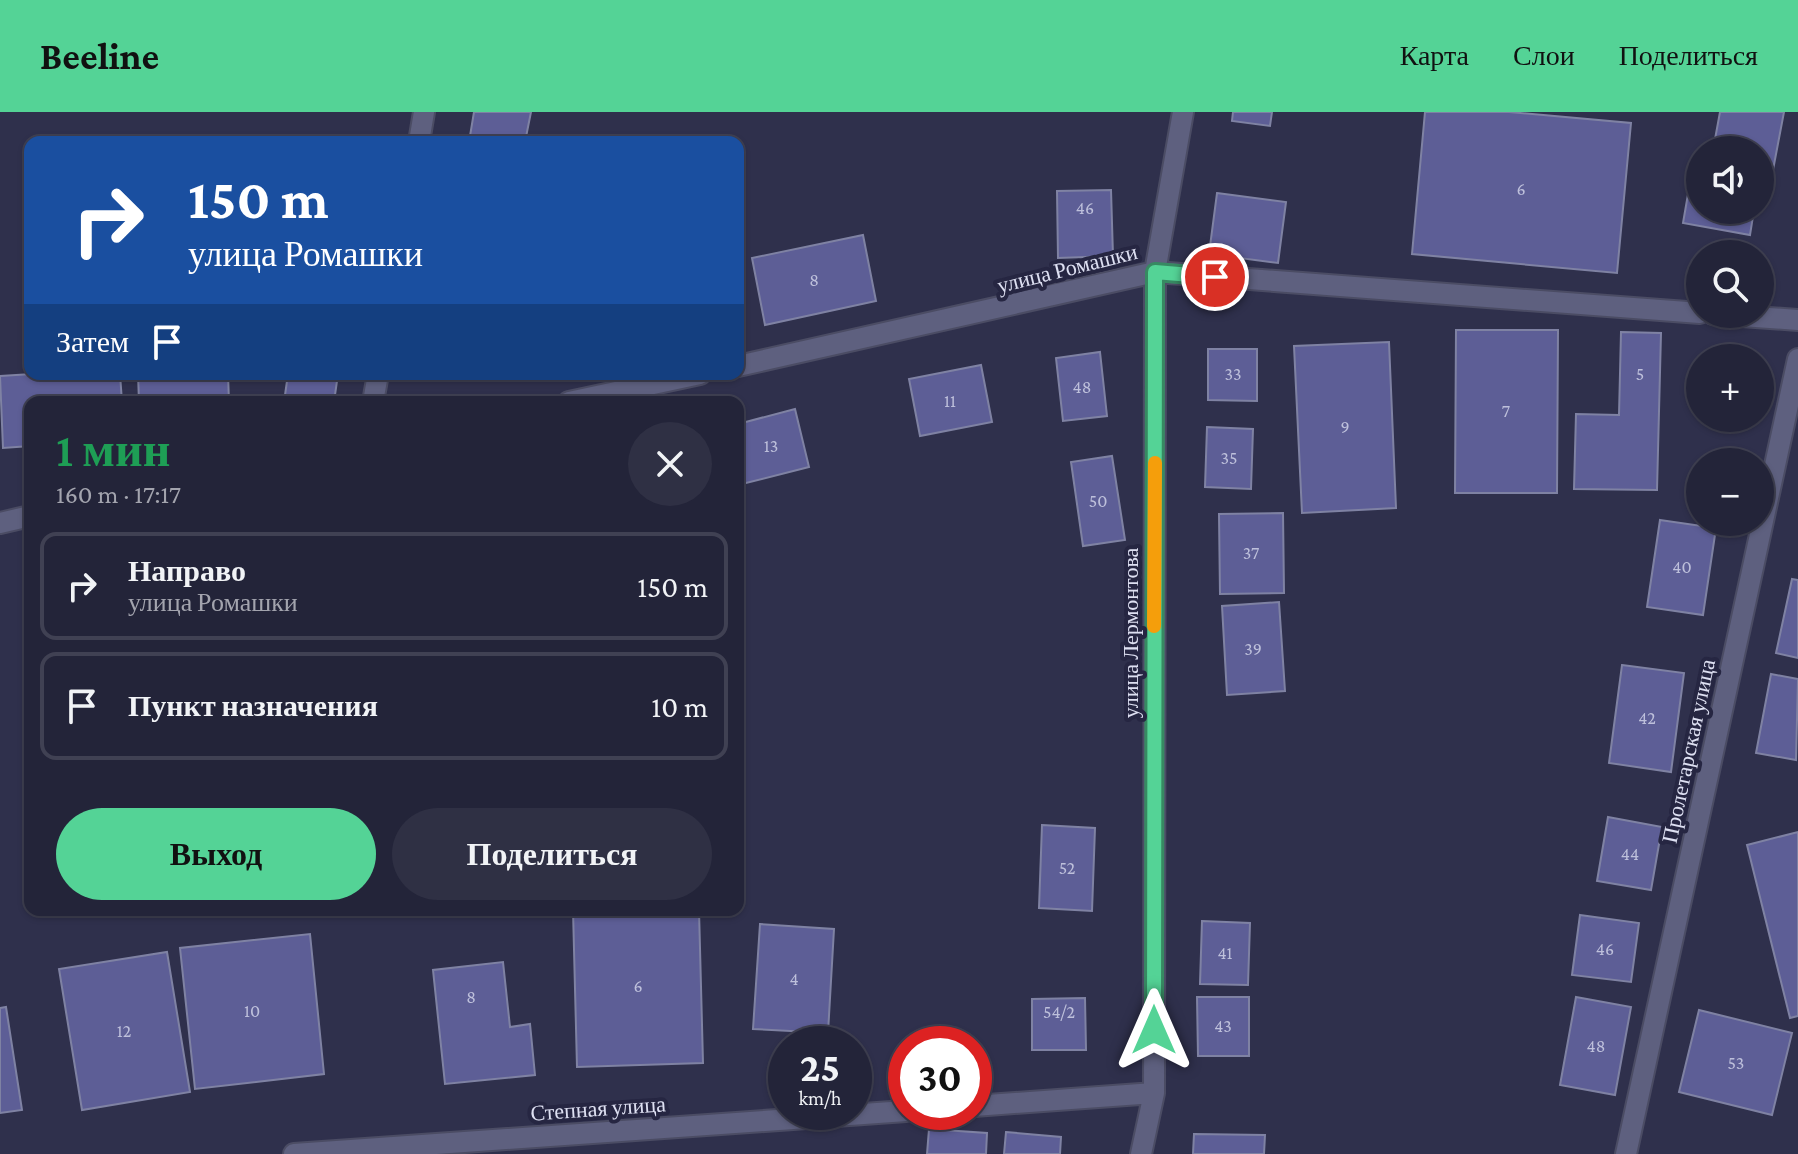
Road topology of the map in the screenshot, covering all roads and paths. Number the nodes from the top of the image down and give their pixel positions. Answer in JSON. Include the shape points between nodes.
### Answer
{"nodes":[{"id":1,"x":424,"y":112,"type":"edge"},
{"id":2,"x":1183,"y":112,"type":"edge"},
{"id":3,"x":420,"y":136,"type":"edge"},
{"id":4,"x":1155,"y":272,"type":"junction"},
{"id":5,"x":1686,"y":312,"type":"edge"},
{"id":6,"x":1774,"y":318,"type":"edge"},
{"id":7,"x":1798,"y":320,"type":"edge"},
{"id":8,"x":1798,"y":359,"type":"edge"},
{"id":9,"x":744,"y":365,"type":"edge"},
{"id":10,"x":672,"y":380,"type":"edge"},
{"id":11,"x":597,"y":396,"type":"edge"},
{"id":12,"x":24,"y":517,"type":"edge"},
{"id":13,"x":0,"y":523,"type":"edge"},
{"id":14,"x":1154,"y":1093,"type":"junction"},
{"id":15,"x":992,"y":1105,"type":"edge"},
{"id":16,"x":888,"y":1112,"type":"edge"},
{"id":17,"x":294,"y":1154,"type":"edge"},
{"id":18,"x":1141,"y":1154,"type":"edge"},
{"id":19,"x":1626,"y":1154,"type":"edge"}],
"edges":[{"from":1,"to":3,"type":"street"},
{"from":2,"to":4,"type":"street","name":"улица Лермонтова"},
{"from":4,"to":5,"type":"street","name":"улица Ромашки"},
{"from":4,"to":9,"type":"street","name":"улица Ромашки"},
{"from":4,"to":14,"type":"street","name":"улица Лермонтова"},
{"from":6,"to":7,"type":"street"},
{"from":8,"to":19,"type":"street","name":"Пролетарская улица"},
{"from":10,"to":11,"type":"street"},
{"from":12,"to":13,"type":"street"},
{"from":14,"to":15,"type":"street"},
{"from":14,"to":18,"type":"street","name":"улица Лермонтова"},
{"from":16,"to":17,"type":"street","name":"Степная улица"}]}
